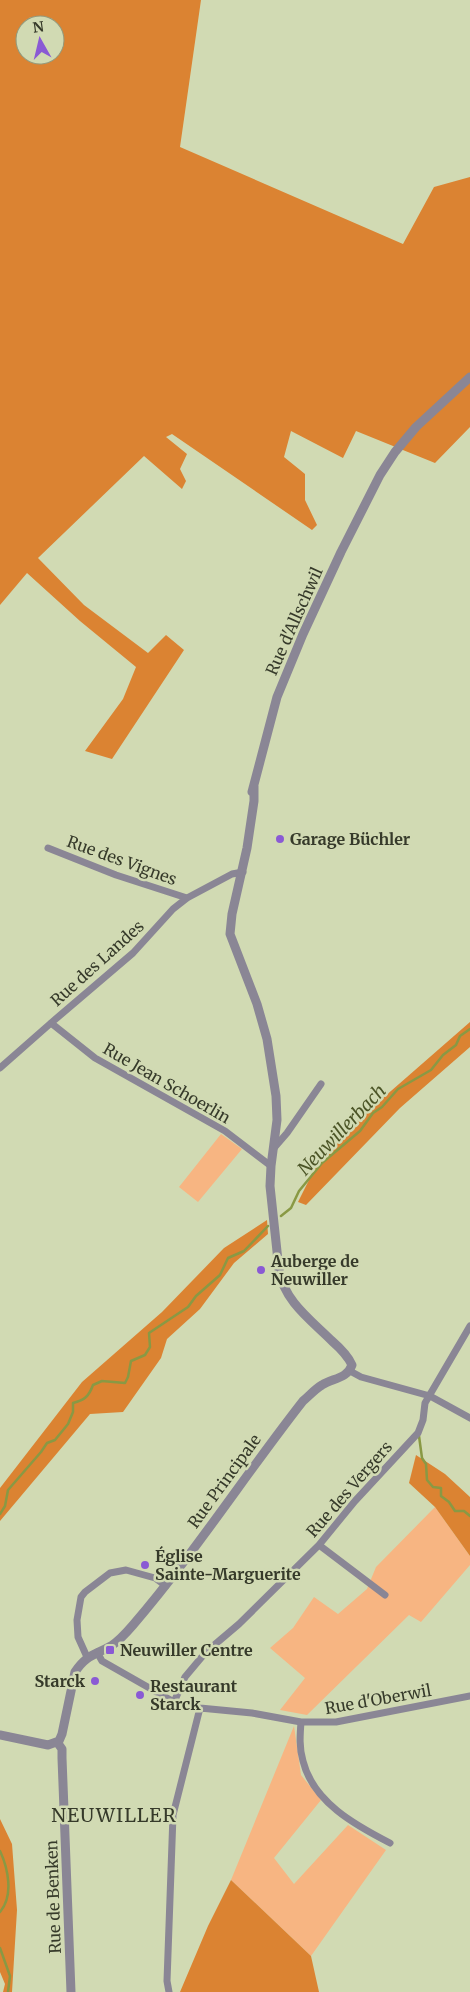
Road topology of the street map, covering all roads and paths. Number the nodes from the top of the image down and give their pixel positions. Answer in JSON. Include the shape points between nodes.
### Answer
{"nodes":[{"id":1,"x":470,"y":377,"type":"edge"},
{"id":2,"x":48,"y":848,"type":"dead end"},
{"id":3,"x":243,"y":872,"type":"junction"},
{"id":4,"x":187,"y":898,"type":"junction"},
{"id":5,"x":51,"y":1023,"type":"junction"},
{"id":6,"x":0,"y":1068,"type":"edge"},
{"id":7,"x":320,"y":1084,"type":"dead end"},
{"id":8,"x":274,"y":1148,"type":"junction"},
{"id":9,"x":271,"y":1166,"type":"junction"},
{"id":10,"x":470,"y":1326,"type":"edge"},
{"id":11,"x":350,"y":1371,"type":"junction"},
{"id":12,"x":430,"y":1396,"type":"junction"},
{"id":13,"x":470,"y":1418,"type":"edge"},
{"id":14,"x":319,"y":1545,"type":"junction"},
{"id":15,"x":166,"y":1586,"type":"junction"},
{"id":16,"x":385,"y":1595,"type":"dead end"},
{"id":17,"x":97,"y":1652,"type":"junction"},
{"id":18,"x":87,"y":1657,"type":"junction"},
{"id":19,"x":470,"y":1696,"type":"edge"},
{"id":20,"x":174,"y":1702,"type":"junction"},
{"id":21,"x":200,"y":1708,"type":"junction"},
{"id":22,"x":301,"y":1722,"type":"junction"},
{"id":23,"x":0,"y":1736,"type":"edge"},
{"id":24,"x":57,"y":1742,"type":"junction"},
{"id":25,"x":390,"y":1843,"type":"dead end"},
{"id":26,"x":72,"y":1992,"type":"edge"},
{"id":27,"x":169,"y":1992,"type":"edge"}],
"edges":[{"from":1,"to":3,"type":"street","name":"Rue d'Allschwil","via":[[416,427],[380,475],[303,634],[277,697],[254,786]]},
{"from":2,"to":4,"type":"street","name":"Rue des Vignes"},
{"from":3,"to":4,"type":"street","name":"Rue des Landes","via":[[232,874]]},
{"from":3,"to":8,"type":"street","name":"Rue d'Allschwil","via":[[230,934],[267,1039],[276,1096]]},
{"from":4,"to":5,"type":"street","name":"Rue des Landes","via":[[133,953]]},
{"from":5,"to":6,"type":"street","name":"Rue des Landes"},
{"from":5,"to":9,"type":"street","name":"Rue Jean Schoerlin","via":[[95,1058],[225,1131]]},
{"from":7,"to":8,"type":"street"},
{"from":8,"to":9,"type":"street","name":"Rue d'Allschwil"},
{"from":9,"to":11,"type":"street","name":"Rue d'Allschwil","via":[[270,1186],[281,1282],[297,1306],[349,1358]]},
{"from":10,"to":12,"type":"street","name":"Rue des Vergers"},
{"from":11,"to":12,"type":"street"},
{"from":11,"to":15,"type":"street","name":"Rue Principale","via":[[322,1385],[303,1401]]},
{"from":12,"to":13,"type":"street"},
{"from":12,"to":14,"type":"street","name":"Rue des Vergers","via":[[425,1403],[418,1433]]},
{"from":14,"to":16,"type":"street"},
{"from":14,"to":20,"type":"street","name":"Rue des Vergers","via":[[206,1652],[185,1676]]},
{"from":15,"to":17,"type":"street","name":"Rue Principale","via":[[131,1628],[112,1645]]},
{"from":15,"to":18,"type":"street","via":[[155,1578],[126,1570],[110,1573],[85,1592],[76,1620],[78,1637]]},
{"from":17,"to":18,"type":"street","name":"Rue Principale"},
{"from":17,"to":20,"type":"street","name":"Rue d'Oberwil","via":[[102,1661]]},
{"from":18,"to":24,"type":"street","via":[[75,1672],[62,1734]]},
{"from":19,"to":22,"type":"street","name":"Rue d'Oberwil","via":[[336,1722]]},
{"from":20,"to":21,"type":"street","name":"Rue d'Oberwil"},
{"from":21,"to":22,"type":"street","name":"Rue d'Oberwil"},
{"from":21,"to":27,"type":"street","via":[[174,1815]]},
{"from":22,"to":25,"type":"street","via":[[302,1759],[319,1790],[342,1816]]},
{"from":23,"to":24,"type":"street","via":[[46,1744]]},
{"from":24,"to":26,"type":"street","name":"Rue de Benken","via":[[62,1749]]}]}
